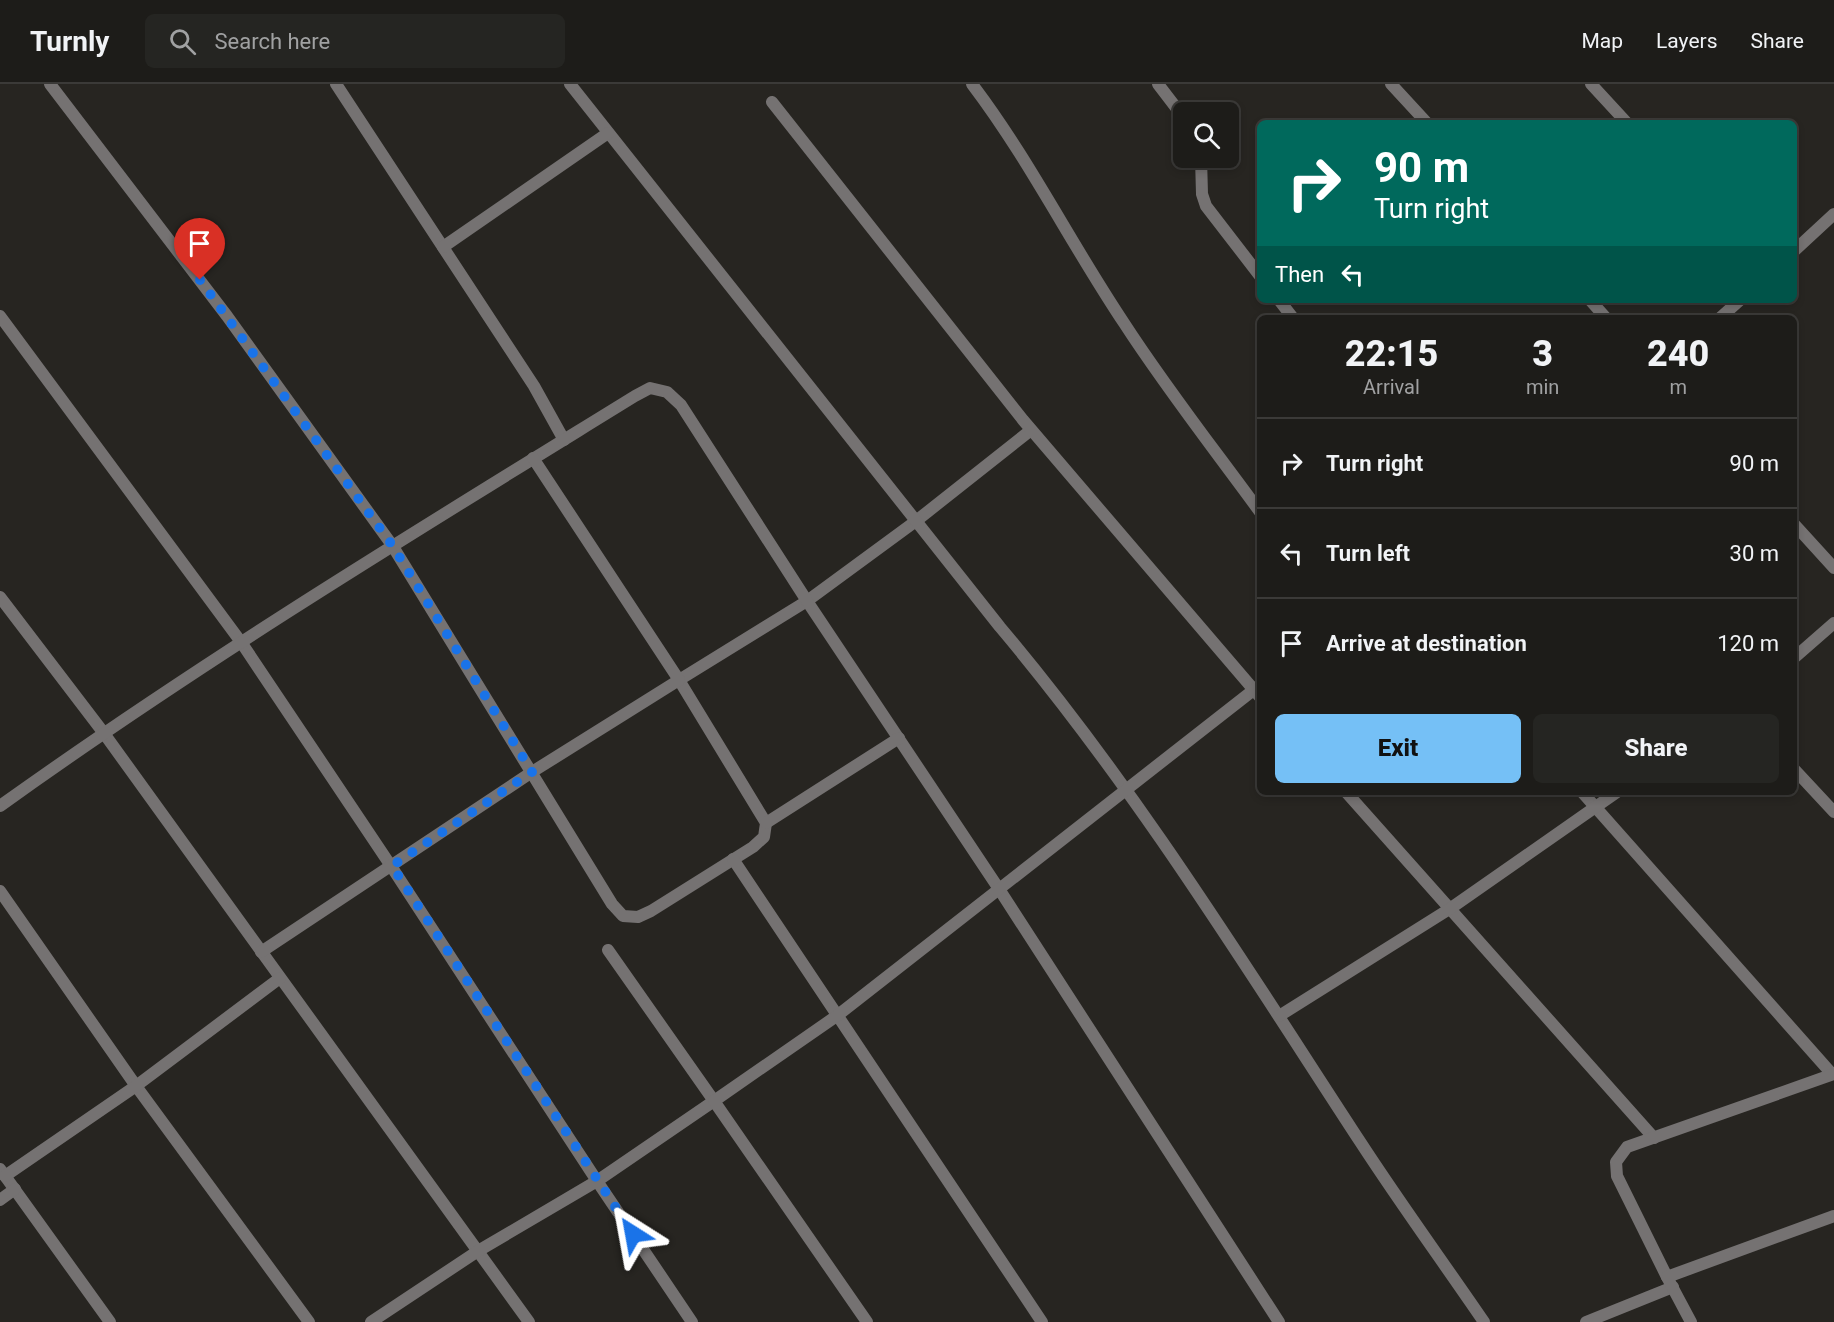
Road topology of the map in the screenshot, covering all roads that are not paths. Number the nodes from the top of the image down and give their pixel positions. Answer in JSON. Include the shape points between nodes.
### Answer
{"nodes":[{"id":1,"x":50,"y":84,"type":"edge"},
{"id":2,"x":336,"y":84,"type":"edge"},
{"id":3,"x":570,"y":84,"type":"edge"},
{"id":4,"x":972,"y":84,"type":"edge"},
{"id":5,"x":1158,"y":84,"type":"edge"},
{"id":6,"x":1391,"y":84,"type":"edge"},
{"id":7,"x":1591,"y":84,"type":"edge"},
{"id":8,"x":772,"y":102,"type":"dead end"},
{"id":9,"x":1173,"y":104,"type":"edge"},
{"id":10,"x":1424,"y":120,"type":"edge"},
{"id":11,"x":1625,"y":120,"type":"edge"},
{"id":12,"x":608,"y":134,"type":"junction"},
{"id":13,"x":1201,"y":168,"type":"edge"},
{"id":14,"x":1834,"y":214,"type":"edge"},
{"id":15,"x":443,"y":247,"type":"junction"},
{"id":16,"x":1797,"y":248,"type":"edge"},
{"id":17,"x":1257,"y":272,"type":"edge"},
{"id":18,"x":1281,"y":303,"type":"edge"},
{"id":19,"x":1593,"y":303,"type":"edge"},
{"id":20,"x":1737,"y":303,"type":"edge"},
{"id":21,"x":1291,"y":315,"type":"edge"},
{"id":22,"x":1603,"y":315,"type":"edge"},
{"id":23,"x":1723,"y":315,"type":"edge"},
{"id":24,"x":0,"y":316,"type":"edge"},
{"id":25,"x":1031,"y":430,"type":"junction"},
{"id":26,"x":564,"y":440,"type":"junction"},
{"id":27,"x":533,"y":458,"type":"junction"},
{"id":28,"x":1257,"y":508,"type":"edge"},
{"id":29,"x":916,"y":521,"type":"junction"},
{"id":30,"x":1797,"y":527,"type":"edge"},
{"id":31,"x":392,"y":545,"type":"junction"},
{"id":32,"x":1834,"y":568,"type":"edge"},
{"id":33,"x":0,"y":597,"type":"edge"},
{"id":34,"x":807,"y":601,"type":"junction"},
{"id":35,"x":1834,"y":623,"type":"edge"},
{"id":36,"x":241,"y":642,"type":"junction"},
{"id":37,"x":1797,"y":655,"type":"edge"},
{"id":38,"x":679,"y":680,"type":"junction"},
{"id":39,"x":1257,"y":690,"type":"edge"},
{"id":40,"x":1257,"y":692,"type":"edge"},
{"id":41,"x":103,"y":732,"type":"junction"},
{"id":42,"x":899,"y":738,"type":"junction"},
{"id":43,"x":532,"y":772,"type":"junction"},
{"id":44,"x":1797,"y":772,"type":"edge"},
{"id":45,"x":1127,"y":789,"type":"junction"},
{"id":46,"x":1349,"y":795,"type":"edge"},
{"id":47,"x":1585,"y":795,"type":"edge"},
{"id":48,"x":1613,"y":795,"type":"edge"},
{"id":49,"x":0,"y":806,"type":"edge"},
{"id":50,"x":1596,"y":807,"type":"junction"},
{"id":51,"x":1834,"y":812,"type":"edge"},
{"id":52,"x":766,"y":823,"type":"junction"},
{"id":53,"x":733,"y":859,"type":"junction"},
{"id":54,"x":392,"y":866,"type":"junction"},
{"id":55,"x":999,"y":889,"type":"junction"},
{"id":56,"x":0,"y":891,"type":"edge"},
{"id":57,"x":1451,"y":908,"type":"junction"},
{"id":58,"x":608,"y":950,"type":"dead end"},
{"id":59,"x":261,"y":952,"type":"junction"},
{"id":60,"x":280,"y":978,"type":"junction"},
{"id":61,"x":838,"y":1015,"type":"junction"},
{"id":62,"x":1279,"y":1016,"type":"junction"},
{"id":63,"x":1833,"y":1074,"type":"edge"},
{"id":64,"x":136,"y":1086,"type":"junction"},
{"id":65,"x":714,"y":1101,"type":"junction"},
{"id":66,"x":1654,"y":1138,"type":"junction"},
{"id":67,"x":3,"y":1172,"type":"edge"},
{"id":68,"x":597,"y":1181,"type":"junction"},
{"id":69,"x":15,"y":1189,"type":"junction"},
{"id":70,"x":0,"y":1200,"type":"edge"},
{"id":71,"x":1834,"y":1216,"type":"edge"},
{"id":72,"x":478,"y":1251,"type":"junction"},
{"id":73,"x":1670,"y":1282,"type":"junction"},
{"id":74,"x":110,"y":1322,"type":"edge"},
{"id":75,"x":309,"y":1322,"type":"edge"},
{"id":76,"x":371,"y":1322,"type":"edge"},
{"id":77,"x":529,"y":1322,"type":"edge"},
{"id":78,"x":692,"y":1322,"type":"edge"},
{"id":79,"x":867,"y":1322,"type":"edge"},
{"id":80,"x":1042,"y":1322,"type":"edge"},
{"id":81,"x":1279,"y":1322,"type":"edge"},
{"id":82,"x":1484,"y":1322,"type":"edge"},
{"id":83,"x":1586,"y":1322,"type":"edge"},
{"id":84,"x":1691,"y":1322,"type":"edge"}],
"edges":[{"from":1,"to":31,"type":"street","via":[[227,316]]},
{"from":2,"to":15,"type":"street"},
{"from":3,"to":12,"type":"street"},
{"from":4,"to":28,"type":"street","via":[[998,118],[1123,322]]},
{"from":5,"to":9,"type":"street"},
{"from":6,"to":10,"type":"street"},
{"from":7,"to":11,"type":"street"},
{"from":8,"to":25,"type":"street"},
{"from":12,"to":15,"type":"street"},
{"from":12,"to":29,"type":"street"},
{"from":13,"to":17,"type":"street","via":[[1206,206]]},
{"from":14,"to":16,"type":"street"},
{"from":15,"to":26,"type":"street","via":[[534,386]]},
{"from":18,"to":21,"type":"street"},
{"from":19,"to":22,"type":"street"},
{"from":20,"to":23,"type":"street"},
{"from":24,"to":36,"type":"street"},
{"from":25,"to":29,"type":"street"},
{"from":25,"to":39,"type":"street"},
{"from":26,"to":27,"type":"street"},
{"from":26,"to":34,"type":"street","via":[[650,388],[667,392],[681,405]]},
{"from":27,"to":31,"type":"street"},
{"from":27,"to":38,"type":"street"},
{"from":29,"to":34,"type":"street"},
{"from":29,"to":45,"type":"street","via":[[1049,685]]},
{"from":30,"to":32,"type":"street"},
{"from":31,"to":36,"type":"street"},
{"from":31,"to":43,"type":"street"},
{"from":33,"to":41,"type":"street"},
{"from":34,"to":38,"type":"street"},
{"from":34,"to":42,"type":"street"},
{"from":35,"to":37,"type":"street"},
{"from":36,"to":41,"type":"street"},
{"from":36,"to":54,"type":"street"},
{"from":38,"to":43,"type":"street"},
{"from":38,"to":52,"type":"street"},
{"from":40,"to":45,"type":"street"},
{"from":41,"to":49,"type":"street"},
{"from":41,"to":59,"type":"street"},
{"from":42,"to":52,"type":"street"},
{"from":42,"to":55,"type":"street"},
{"from":43,"to":53,"type":"street","via":[[623,916],[638,917],[651,911]]},
{"from":43,"to":54,"type":"street"},
{"from":44,"to":51,"type":"street"},
{"from":45,"to":55,"type":"street"},
{"from":45,"to":62,"type":"street"},
{"from":46,"to":57,"type":"street"},
{"from":47,"to":50,"type":"street"},
{"from":48,"to":50,"type":"street"},
{"from":50,"to":57,"type":"street"},
{"from":50,"to":63,"type":"street"},
{"from":52,"to":53,"type":"street","via":[[764,837]]},
{"from":53,"to":61,"type":"street"},
{"from":54,"to":59,"type":"street"},
{"from":54,"to":68,"type":"street"},
{"from":55,"to":61,"type":"street"},
{"from":55,"to":81,"type":"street"},
{"from":56,"to":64,"type":"street"},
{"from":57,"to":62,"type":"street"},
{"from":57,"to":66,"type":"street"},
{"from":58,"to":65,"type":"street"},
{"from":59,"to":60,"type":"street"},
{"from":60,"to":64,"type":"street"},
{"from":60,"to":72,"type":"street"},
{"from":61,"to":65,"type":"street"},
{"from":61,"to":80,"type":"street"},
{"from":62,"to":82,"type":"street","via":[[1362,1146]]},
{"from":63,"to":66,"type":"street"},
{"from":64,"to":67,"type":"street"},
{"from":64,"to":75,"type":"street"},
{"from":65,"to":68,"type":"street"},
{"from":65,"to":79,"type":"street"},
{"from":66,"to":73,"type":"street","via":[[1627,1147],[1616,1162],[1617,1176]]},
{"from":67,"to":69,"type":"street"},
{"from":68,"to":72,"type":"street"},
{"from":68,"to":78,"type":"street"},
{"from":69,"to":70,"type":"street"},
{"from":69,"to":74,"type":"street"},
{"from":71,"to":73,"type":"street"},
{"from":72,"to":76,"type":"street"},
{"from":72,"to":77,"type":"street"},
{"from":73,"to":83,"type":"street"},
{"from":73,"to":84,"type":"street"}]}
